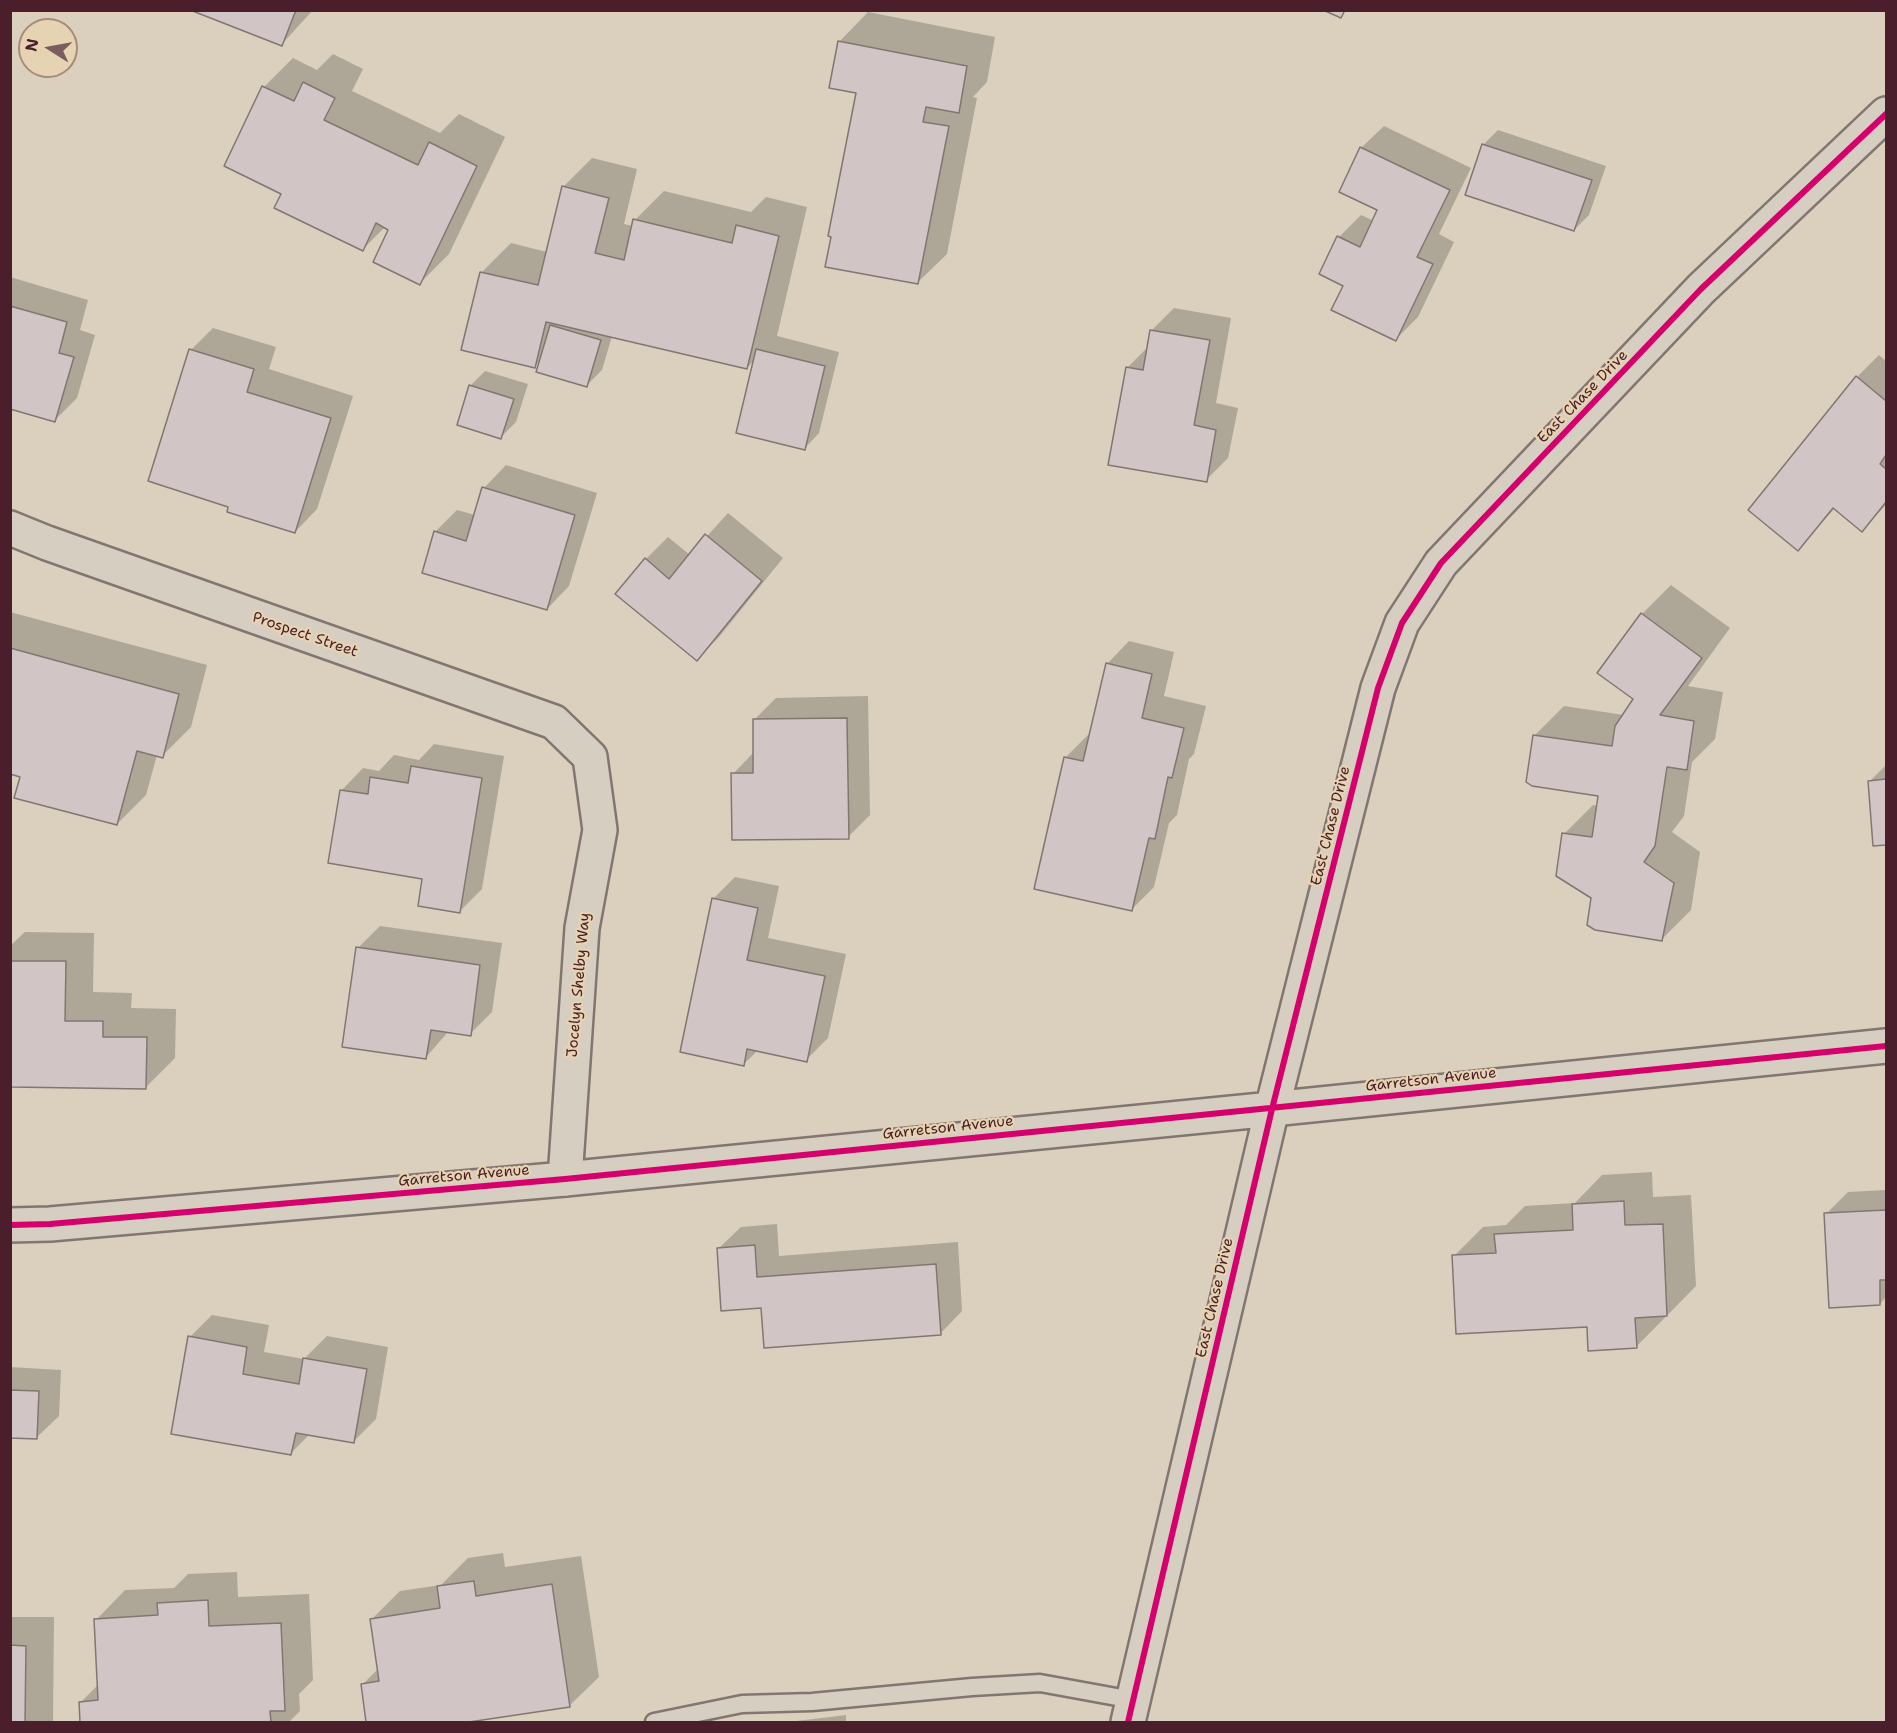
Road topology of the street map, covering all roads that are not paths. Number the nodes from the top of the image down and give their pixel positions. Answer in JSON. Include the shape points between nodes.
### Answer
{"nodes":[{"id":1,"x":1887,"y":114,"type":"edge"},
{"id":2,"x":10,"y":528,"type":"edge"},
{"id":3,"x":590,"y":757,"type":"joint"},
{"id":4,"x":1887,"y":1046,"type":"edge"},
{"id":5,"x":1272,"y":1109,"type":"junction"},
{"id":6,"x":565,"y":1179,"type":"junction"},
{"id":7,"x":10,"y":1225,"type":"edge"},
{"id":8,"x":1130,"y":1711,"type":"edge"},
{"id":9,"x":654,"y":1722,"type":"edge"}],
"edges":[{"from":1,"to":5,"type":"street","name":"East Chase Drive","via":[[1701,289],[1442,563],[1402,623],[1378,688]]},
{"from":2,"to":3,"type":"street","name":"Prospect Street","via":[[554,722]]},
{"from":3,"to":6,"type":"street","name":"Jocelyn Shelby Way","via":[[600,830],[582,928]]},
{"from":4,"to":5,"type":"street","name":"Garretson Avenue"},
{"from":5,"to":6,"type":"street","name":"Garretson Avenue"},
{"from":5,"to":8,"type":"street","name":"East Chase Drive"},
{"from":6,"to":7,"type":"street","name":"Garretson Avenue"},
{"from":8,"to":9,"type":"lane","via":[[1040,1683],[742,1704]]}]}
